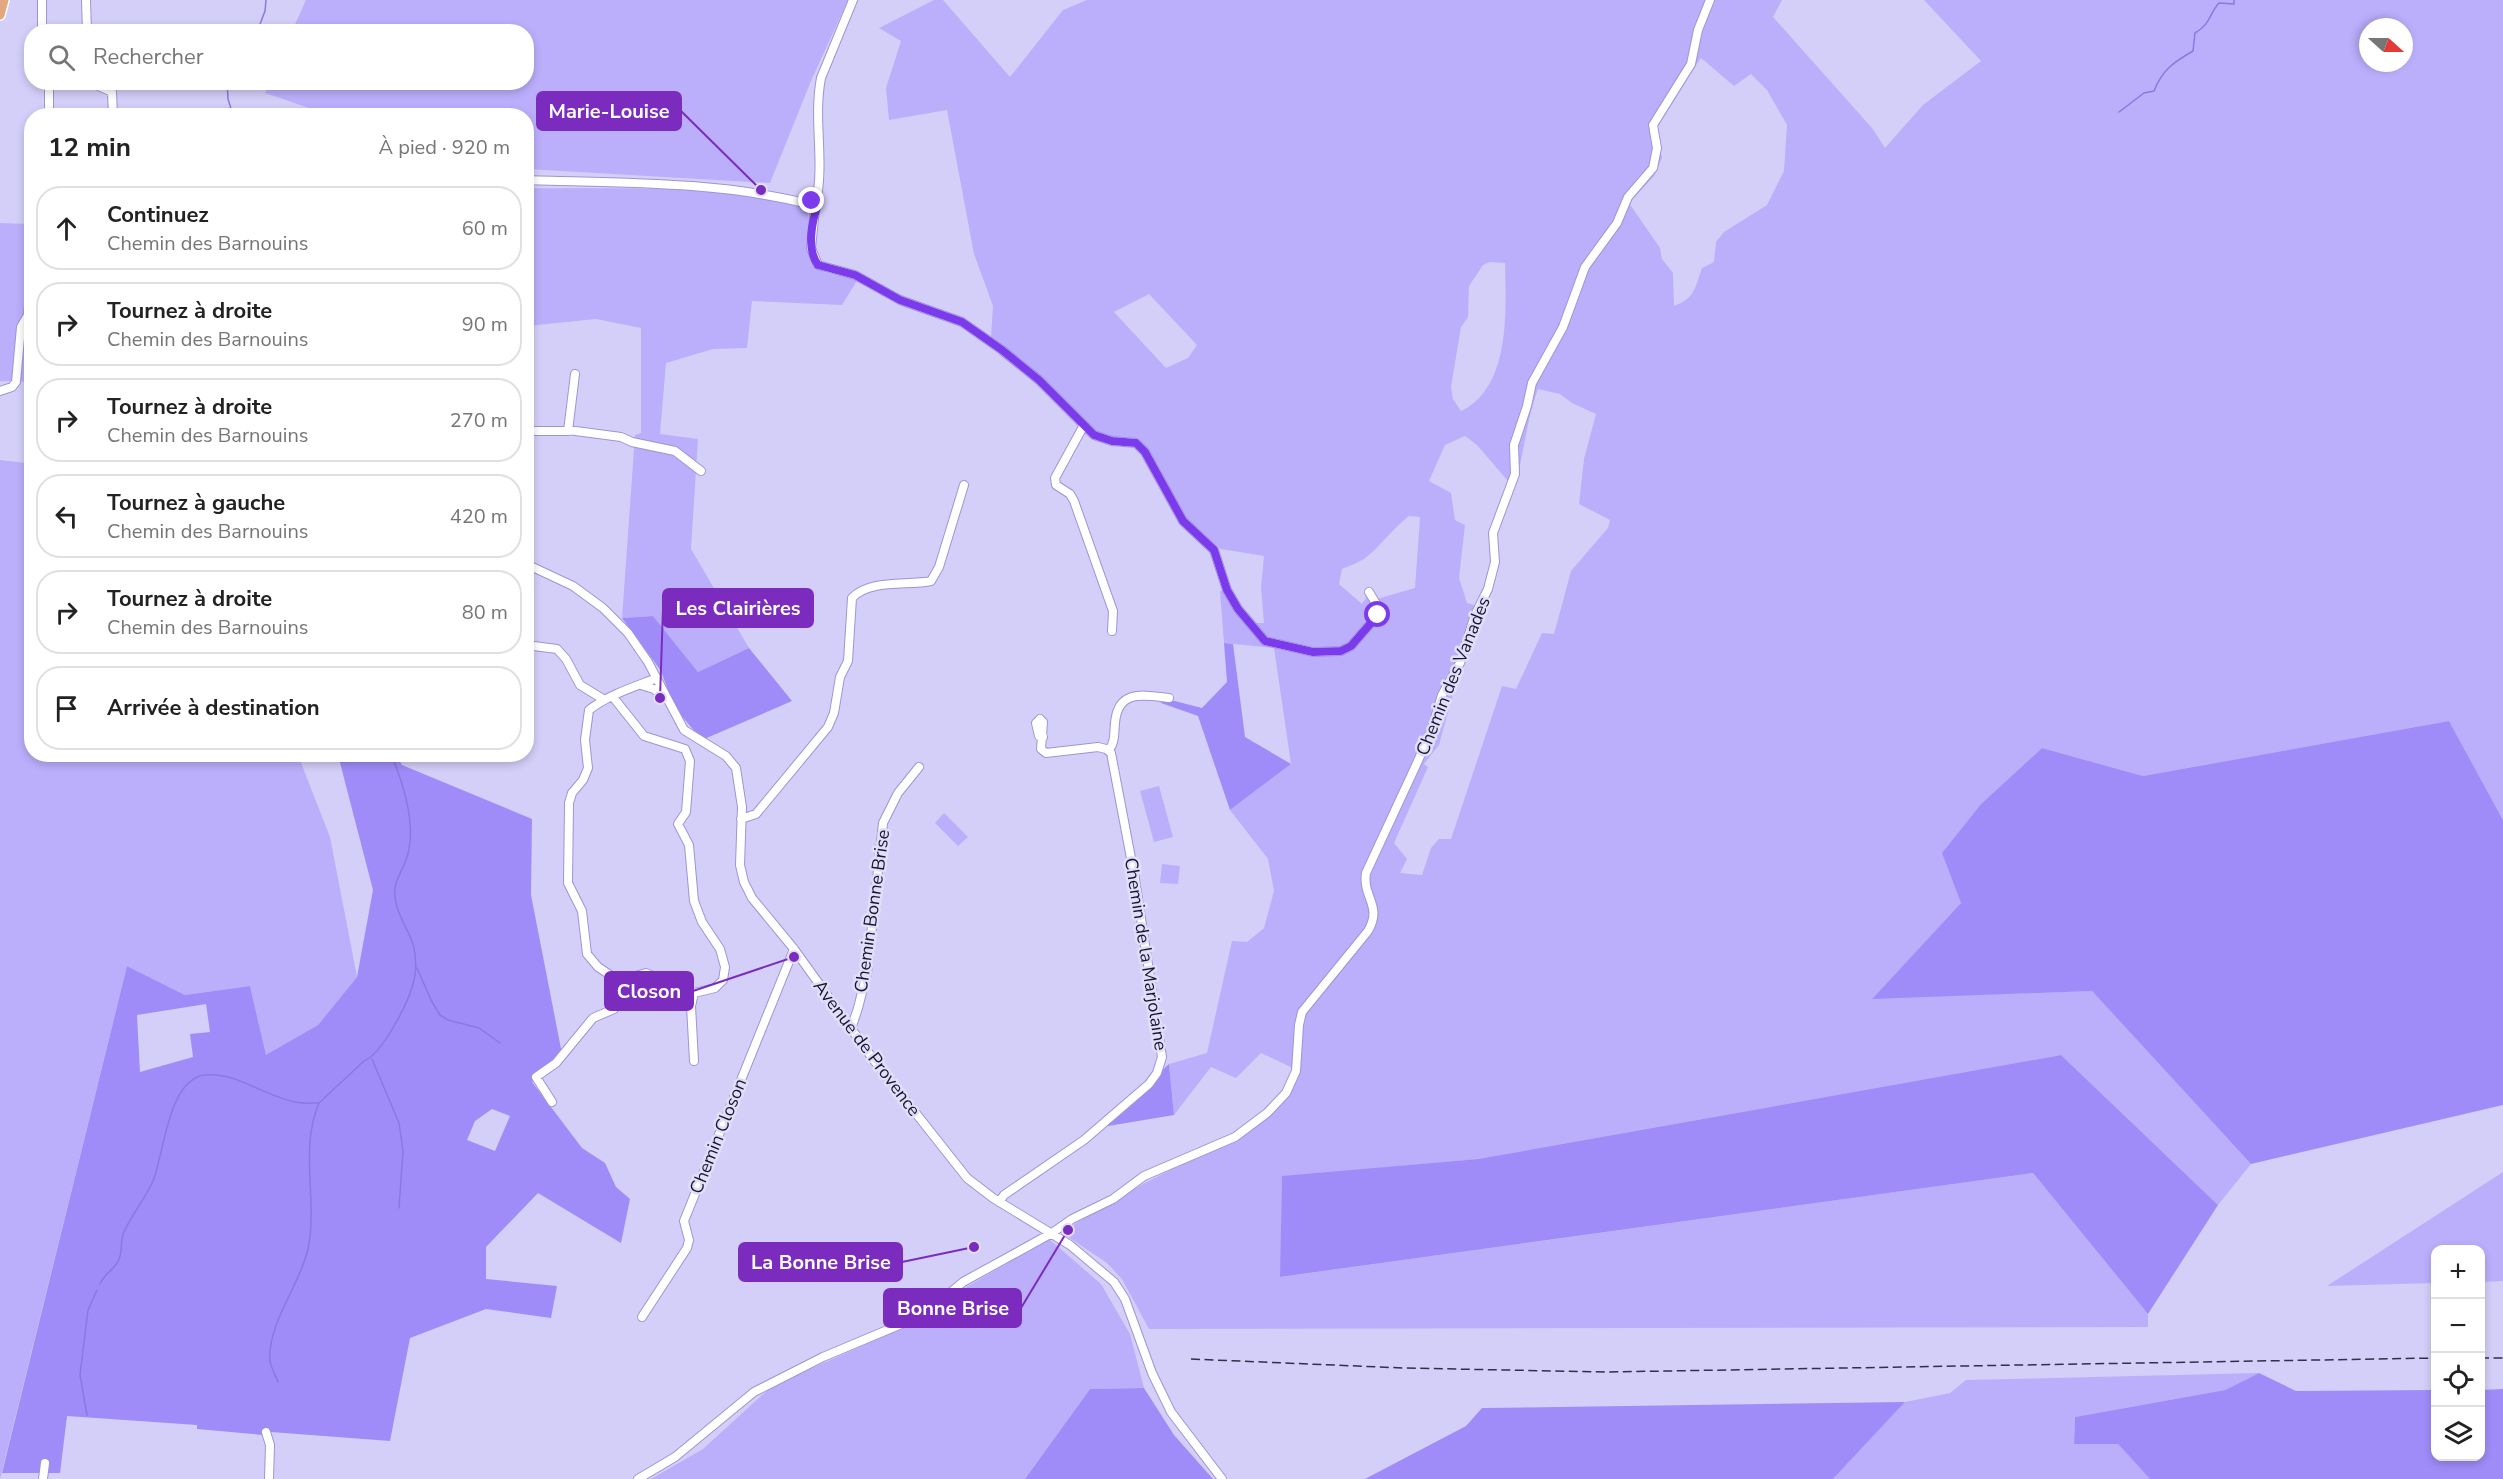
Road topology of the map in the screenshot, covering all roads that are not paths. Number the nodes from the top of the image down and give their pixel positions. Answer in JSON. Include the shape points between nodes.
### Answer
{"nodes":[{"id":1,"x":4,"y":0,"type":"edge"},
{"id":2,"x":42,"y":0,"type":"edge"},
{"id":3,"x":86,"y":0,"type":"edge"},
{"id":4,"x":853,"y":0,"type":"edge"},
{"id":5,"x":1710,"y":0,"type":"edge"},
{"id":6,"x":0,"y":15,"type":"edge"},
{"id":7,"x":42,"y":24,"type":"edge"},
{"id":8,"x":87,"y":24,"type":"edge"},
{"id":9,"x":48,"y":90,"type":"edge"},
{"id":10,"x":108,"y":90,"type":"edge"},
{"id":11,"x":49,"y":108,"type":"edge"},
{"id":12,"x":113,"y":108,"type":"edge"},
{"id":13,"x":534,"y":180,"type":"edge"},
{"id":14,"x":814,"y":205,"type":"junction"},
{"id":15,"x":24,"y":322,"type":"edge"},
{"id":16,"x":575,"y":374,"type":"dead end"},
{"id":17,"x":0,"y":391,"type":"edge"},
{"id":18,"x":1084,"y":424,"type":"junction"},
{"id":19,"x":568,"y":430,"type":"junction"},
{"id":20,"x":534,"y":431,"type":"edge"},
{"id":21,"x":701,"y":471,"type":"dead end"},
{"id":22,"x":964,"y":485,"type":"dead end"},
{"id":23,"x":534,"y":568,"type":"edge"},
{"id":24,"x":1369,"y":592,"type":"dead end"},
{"id":25,"x":1112,"y":631,"type":"dead end"},
{"id":26,"x":534,"y":646,"type":"edge"},
{"id":27,"x":648,"y":662,"type":"junction"},
{"id":28,"x":657,"y":678,"type":"junction"},
{"id":29,"x":639,"y":685,"type":"junction"},
{"id":30,"x":612,"y":697,"type":"junction"},
{"id":31,"x":1169,"y":698,"type":"dead end"},
{"id":32,"x":603,"y":699,"type":"junction"},
{"id":33,"x":667,"y":701,"type":"junction"},
{"id":34,"x":1043,"y":737,"type":"dead end"},
{"id":35,"x":1109,"y":750,"type":"junction"},
{"id":36,"x":919,"y":767,"type":"dead end"},
{"id":37,"x":741,"y":819,"type":"junction"},
{"id":38,"x":794,"y":949,"type":"junction"},
{"id":39,"x":628,"y":978,"type":"junction"},
{"id":40,"x":693,"y":993,"type":"junction"},
{"id":41,"x":850,"y":1029,"type":"junction"},
{"id":42,"x":694,"y":1060,"type":"dead end"},
{"id":43,"x":552,"y":1102,"type":"dead end"},
{"id":44,"x":999,"y":1202,"type":"junction"},
{"id":45,"x":1051,"y":1233,"type":"junction"},
{"id":46,"x":642,"y":1317,"type":"dead end"},
{"id":47,"x":266,"y":1432,"type":"dead end"},
{"id":48,"x":45,"y":1463,"type":"dead end"},
{"id":49,"x":43,"y":1479,"type":"edge"},
{"id":50,"x":269,"y":1479,"type":"edge"},
{"id":51,"x":638,"y":1479,"type":"edge"},
{"id":52,"x":1222,"y":1479,"type":"edge"}],
"edges":[{"from":1,"to":6,"type":"main road"},
{"from":2,"to":7,"type":"street"},
{"from":3,"to":8,"type":"street"},
{"from":4,"to":14,"type":"street","via":[[821,78],[817,122],[820,173]]},
{"from":5,"to":45,"type":"street","name":"Chemin des Vanades","via":[[1691,64],[1653,125],[1657,148],[1653,168],[1628,197],[1617,223],[1585,267],[1563,327],[1532,383],[1514,445],[1515,474],[1493,533],[1495,562],[1488,589],[1421,755],[1366,873],[1365,886],[1374,907],[1374,919],[1302,1012],[1296,1071],[1286,1093],[1235,1137],[1144,1176],[1113,1199]]},
{"from":9,"to":11,"type":"street"},
{"from":10,"to":12,"type":"street","via":[[112,92]]},
{"from":13,"to":14,"type":"street","via":[[664,184],[774,195]]},
{"from":14,"to":18,"type":"street","via":[[811,248],[818,265],[855,275],[900,300],[971,328],[1039,380]]},
{"from":15,"to":17,"type":"street","via":[[16,382]]},
{"from":16,"to":19,"type":"street"},
{"from":18,"to":24,"type":"street","via":[[1094,435],[1136,443],[1145,452],[1183,521],[1214,550],[1227,590],[1265,641],[1313,652],[1345,650],[1378,615]]},
{"from":18,"to":25,"type":"street","via":[[1055,478],[1056,485],[1070,494],[1083,526],[1113,611]]},
{"from":19,"to":20,"type":"street"},
{"from":19,"to":21,"type":"street","via":[[621,437],[675,451]]},
{"from":22,"to":37,"type":"street","via":[[943,556],[931,581],[887,584],[860,591],[852,598],[849,661],[840,677],[828,727],[756,814]]},
{"from":23,"to":27,"type":"street","name":"Avenue de Provence","via":[[573,586],[603,608],[628,633]]},
{"from":26,"to":32,"type":"street","via":[[557,649],[580,684]]},
{"from":27,"to":28,"type":"street","name":"Avenue de Provence"},
{"from":27,"to":29,"type":"street","via":[[645,679]]},
{"from":28,"to":29,"type":"street"},
{"from":28,"to":33,"type":"street","name":"Avenue de Provence"},
{"from":29,"to":30,"type":"street"},
{"from":29,"to":33,"type":"street","via":[[647,685]]},
{"from":30,"to":32,"type":"street"},
{"from":30,"to":40,"type":"street","via":[[644,736],[685,749],[690,761],[686,812],[678,824],[689,845],[694,901],[720,949],[725,967],[723,980],[715,988]]},
{"from":31,"to":35,"type":"street","via":[[1132,696],[1124,700],[1117,709],[1114,741]]},
{"from":32,"to":39,"type":"street","via":[[590,710],[585,740],[588,768],[568,803],[568,883],[582,910],[587,954],[609,975]]},
{"from":33,"to":37,"type":"street","name":"Avenue de Provence","via":[[684,730],[726,756],[736,768]]},
{"from":34,"to":35,"type":"street","via":[[1041,749],[1046,753],[1098,747]]},
{"from":35,"to":44,"type":"street","name":"Chemin de la Marjolaine","via":[[1135,879],[1161,1065],[1149,1084],[1084,1140]]},
{"from":36,"to":41,"type":"street","name":"Chemin Bonne Brise","via":[[898,793],[883,823],[867,973]]},
{"from":37,"to":38,"type":"street","name":"Avenue de Provence","via":[[740,865],[744,882],[752,898]]},
{"from":38,"to":41,"type":"street","name":"Avenue de Provence"},
{"from":38,"to":46,"type":"street","name":"Chemin Closon","via":[[684,1221],[687,1248]]},
{"from":39,"to":40,"type":"street","via":[[646,973]]},
{"from":39,"to":43,"type":"street","via":[[628,988],[614,1009],[593,1018],[556,1063],[536,1077]]},
{"from":40,"to":42,"type":"street"},
{"from":41,"to":44,"type":"street","name":"Avenue de Provence","via":[[967,1178]]},
{"from":44,"to":45,"type":"street","name":"Avenue de Provence"},
{"from":45,"to":51,"type":"street","name":"Chemin des Vanades","via":[[963,1282],[923,1315],[754,1392],[675,1456]]},
{"from":45,"to":52,"type":"street","name":"Avenue de Provence","via":[[1104,1272],[1119,1289],[1170,1412]]},
{"from":47,"to":50,"type":"street","via":[[270,1445]]},
{"from":48,"to":49,"type":"street"}]}
